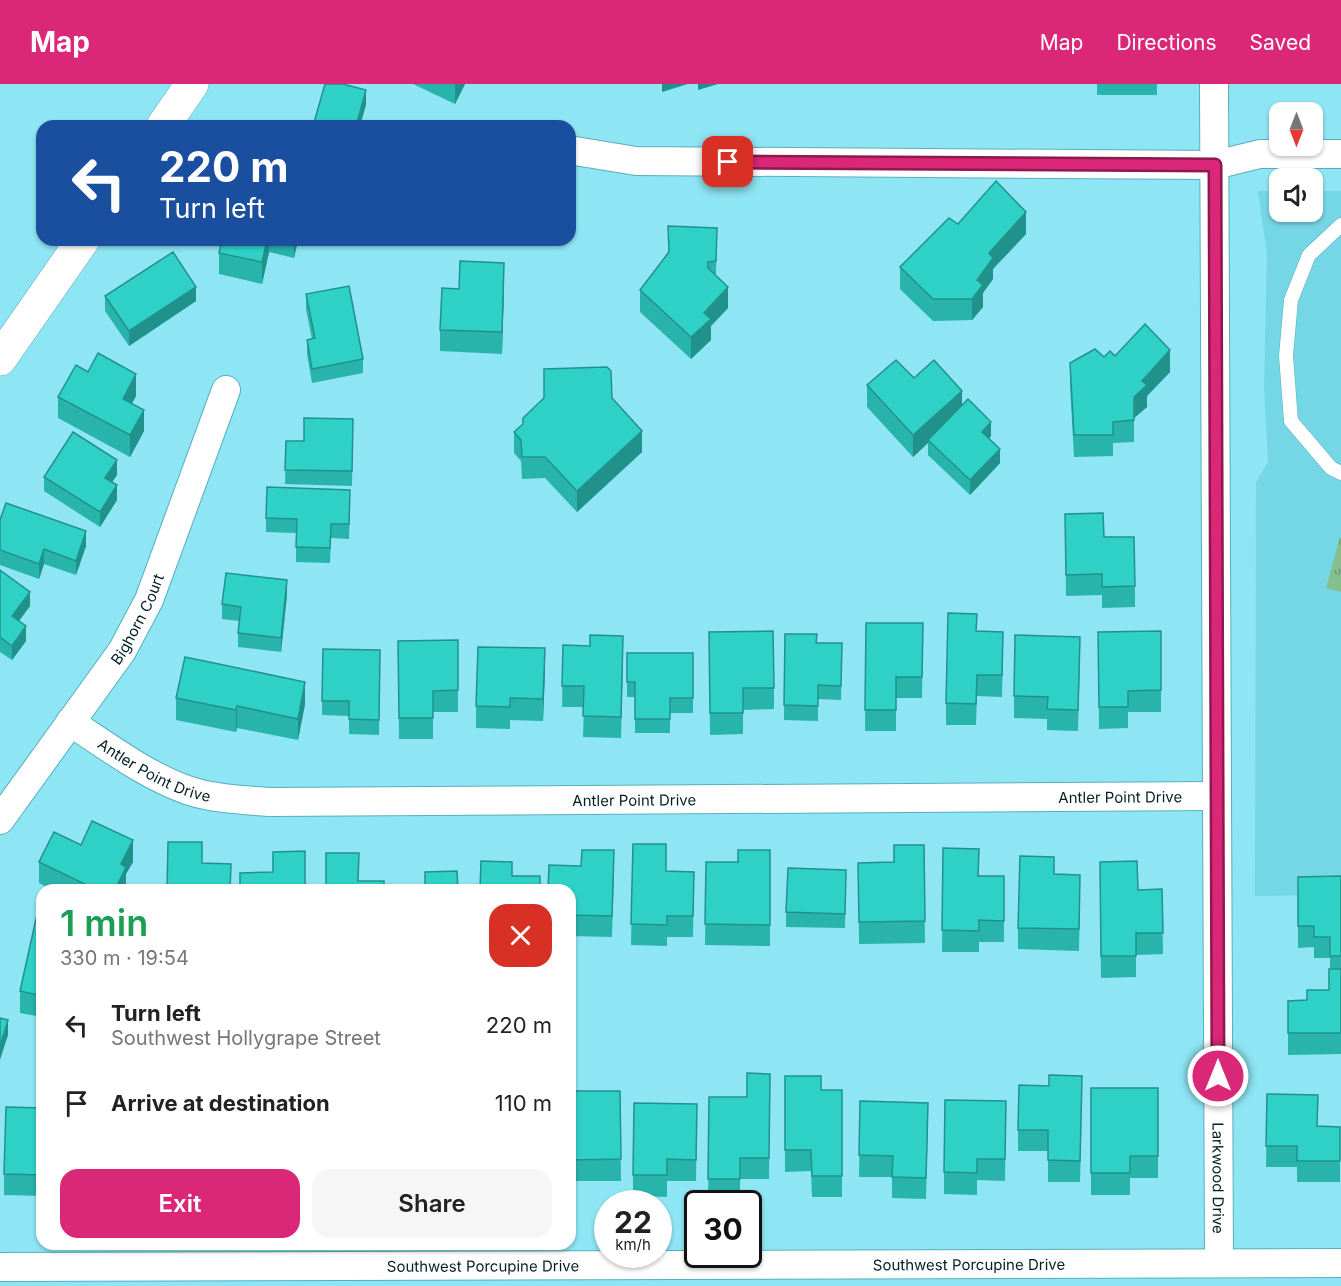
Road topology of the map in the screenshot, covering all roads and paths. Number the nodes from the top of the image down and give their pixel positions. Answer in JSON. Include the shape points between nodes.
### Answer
{"nodes":[{"id":1,"x":192,"y":84,"type":"edge"},
{"id":2,"x":1214,"y":84,"type":"edge"},
{"id":3,"x":167,"y":120,"type":"edge"},
{"id":4,"x":576,"y":151,"type":"edge"},
{"id":5,"x":1341,"y":154,"type":"edge"},
{"id":6,"x":1215,"y":165,"type":"junction"},
{"id":7,"x":1341,"y":225,"type":"edge"},
{"id":8,"x":79,"y":246,"type":"edge"},
{"id":9,"x":0,"y":359,"type":"edge"},
{"id":10,"x":226,"y":390,"type":"dead end"},
{"id":11,"x":1341,"y":473,"type":"edge"},
{"id":12,"x":70,"y":722,"type":"junction"},
{"id":13,"x":1217,"y":796,"type":"junction"},
{"id":14,"x":0,"y":820,"type":"edge"},
{"id":15,"x":1219,"y":1262,"type":"junction"},
{"id":16,"x":1341,"y":1263,"type":"edge"},
{"id":17,"x":0,"y":1267,"type":"edge"},
{"id":18,"x":637,"y":1275,"type":"edge"}],
"edges":[{"from":1,"to":3,"type":"main road"},
{"from":2,"to":6,"type":"street","name":"Larkwood Drive"},
{"from":4,"to":6,"type":"street","via":[[636,161]]},
{"from":5,"to":6,"type":"street","via":[[1260,154]]},
{"from":6,"to":13,"type":"street","name":"Larkwood Drive"},
{"from":7,"to":11,"type":"lane","via":[[1309,255],[1291,300],[1286,356],[1291,421],[1331,468]]},
{"from":8,"to":9,"type":"main road"},
{"from":10,"to":12,"type":"street","name":"Bighorn Court","via":[[149,600],[122,651]]},
{"from":12,"to":13,"type":"street","name":"Antler Point Drive","via":[[135,765],[188,790],[228,799],[270,802]]},
{"from":12,"to":14,"type":"street","name":"Bighorn Court"},
{"from":13,"to":15,"type":"street","name":"Larkwood Drive"},
{"from":15,"to":16,"type":"street","name":"Southwest Porcupine Drive"},
{"from":15,"to":18,"type":"street","name":"Southwest Porcupine Drive"},
{"from":17,"to":18,"type":"street","name":"Southwest Porcupine Drive"}]}
